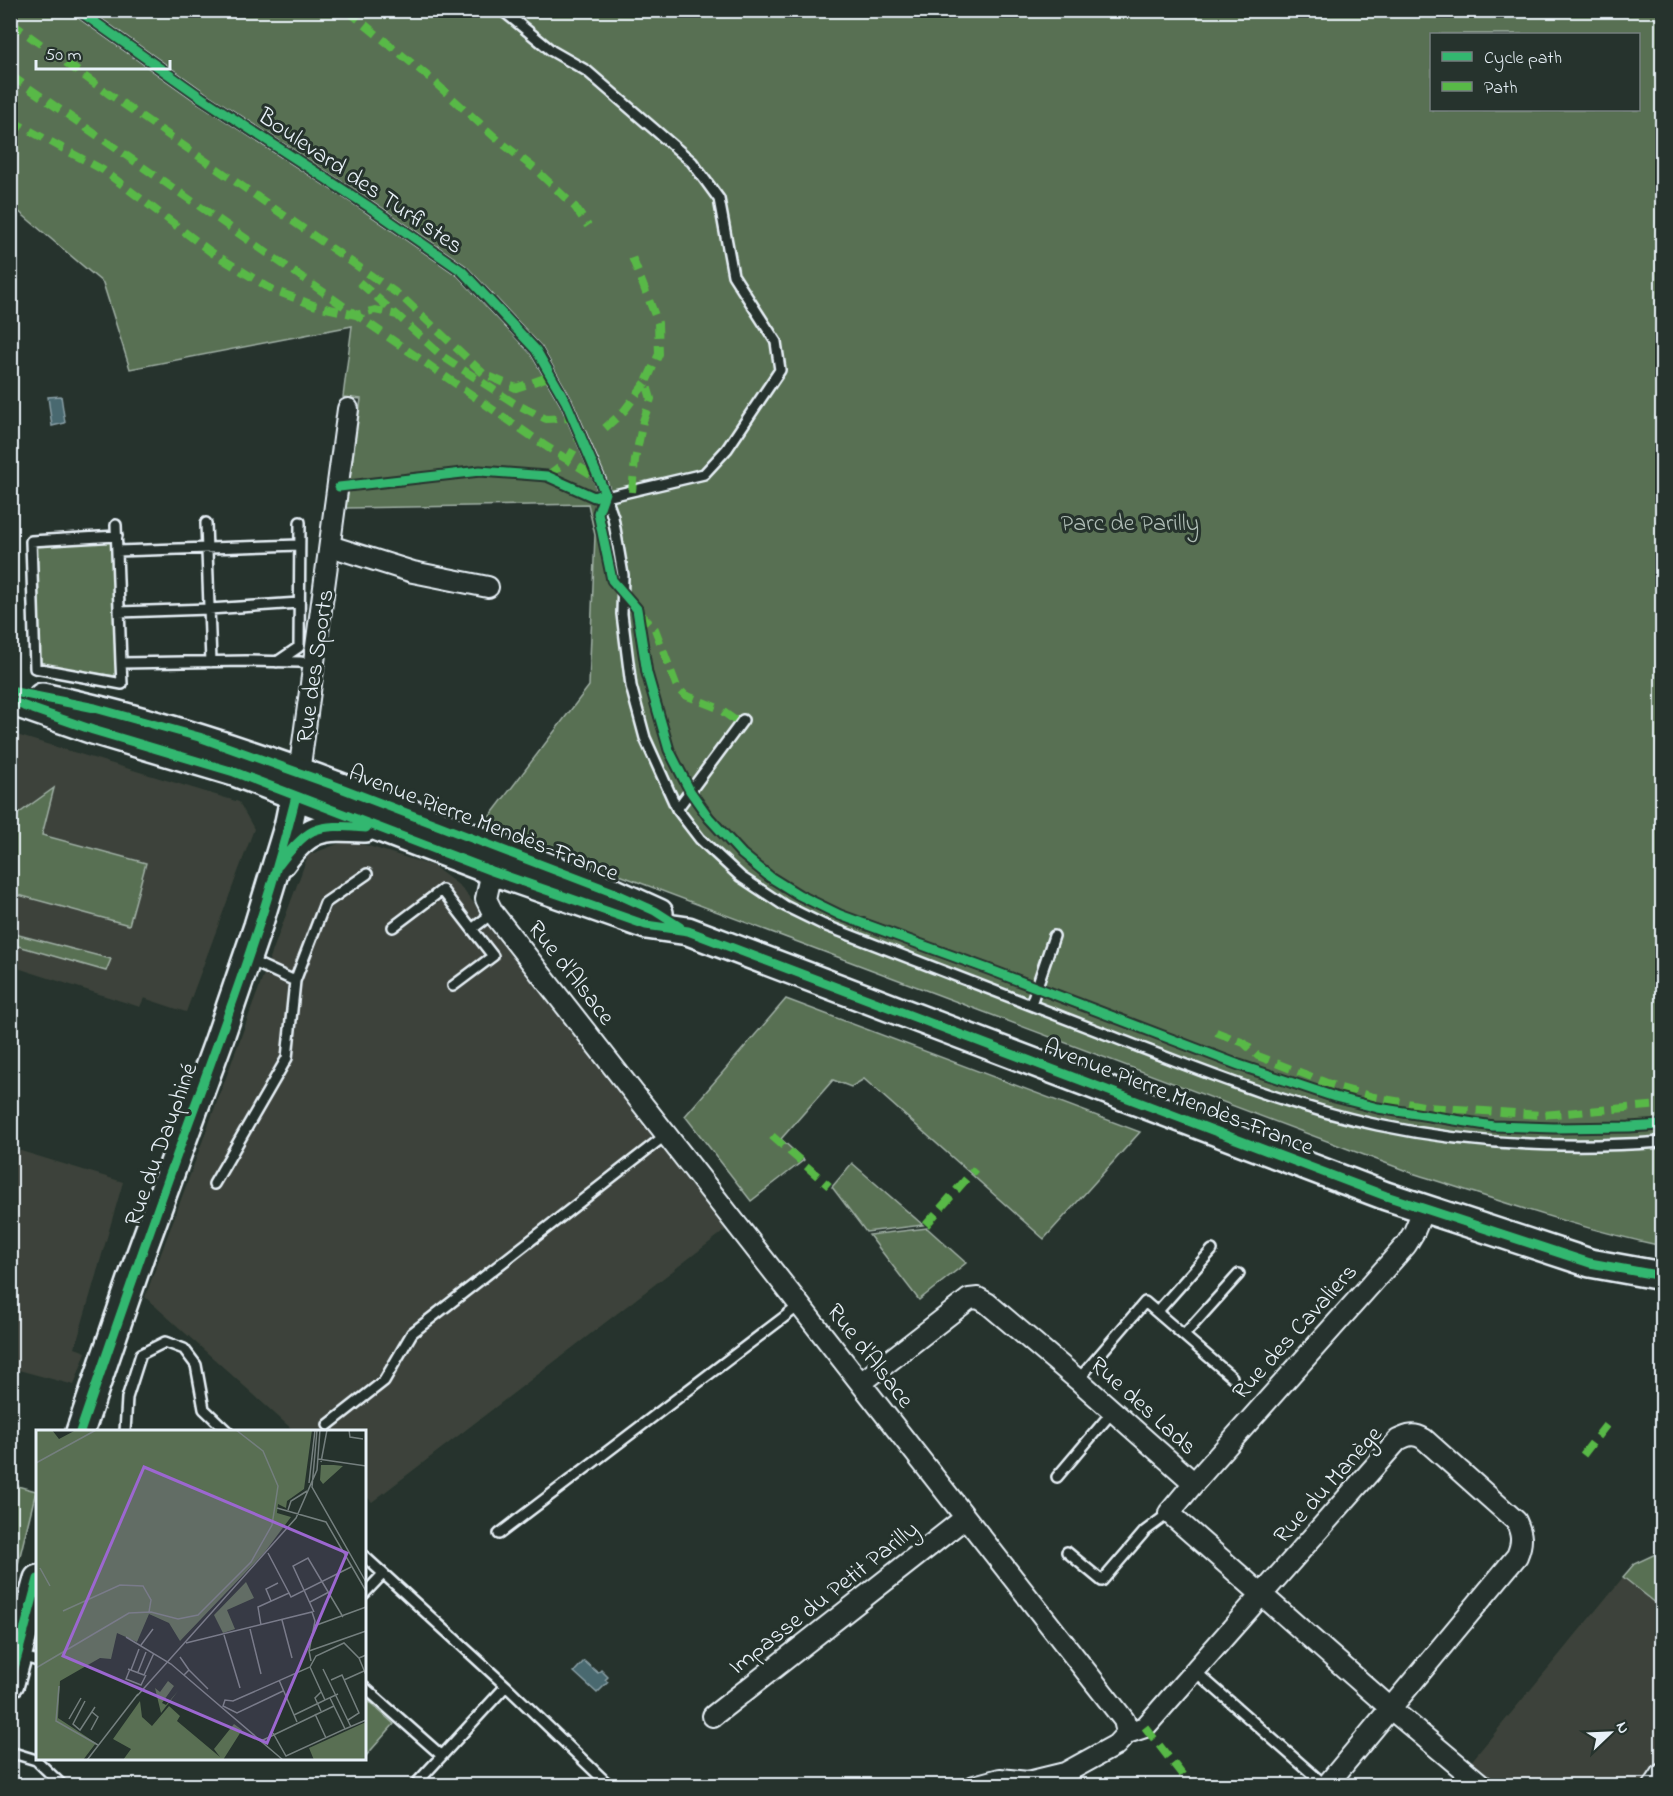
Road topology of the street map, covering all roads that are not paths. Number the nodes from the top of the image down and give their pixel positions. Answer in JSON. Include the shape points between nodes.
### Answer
{"nodes":[{"id":1,"x":78,"y":10,"type":"edge"},
{"id":2,"x":502,"y":10,"type":"edge"},
{"id":3,"x":348,"y":409,"type":"dead end"},
{"id":4,"x":606,"y":497,"type":"junction"},
{"id":5,"x":206,"y":522,"type":"dead end"},
{"id":6,"x":300,"y":522,"type":"dead end"},
{"id":7,"x":116,"y":525,"type":"dead end"},
{"id":8,"x":117,"y":536,"type":"junction"},
{"id":9,"x":299,"y":545,"type":"junction"},
{"id":10,"x":330,"y":546,"type":"junction"},
{"id":11,"x":206,"y":548,"type":"junction"},
{"id":12,"x":117,"y":551,"type":"junction"},
{"id":13,"x":488,"y":587,"type":"dead end"},
{"id":14,"x":300,"y":603,"type":"junction"},
{"id":15,"x":209,"y":609,"type":"junction"},
{"id":16,"x":119,"y":612,"type":"junction"},
{"id":17,"x":211,"y":662,"type":"junction"},
{"id":18,"x":276,"y":662,"type":"junction"},
{"id":19,"x":121,"y":663,"type":"junction"},
{"id":20,"x":314,"y":664,"type":"junction"},
{"id":21,"x":10,"y":691,"type":"edge"},
{"id":22,"x":10,"y":701,"type":"edge"},
{"id":23,"x":743,"y":720,"type":"dead end"},
{"id":24,"x":297,"y":785,"type":"junction"},
{"id":25,"x":677,"y":808,"type":"junction"},
{"id":26,"x":378,"y":828,"type":"junction"},
{"id":27,"x":276,"y":870,"type":"junction"},
{"id":28,"x":492,"y":872,"type":"junction"},
{"id":29,"x":367,"y":874,"type":"dead end"},
{"id":30,"x":493,"y":913,"type":"junction"},
{"id":31,"x":651,"y":918,"type":"junction"},
{"id":32,"x":393,"y":927,"type":"dead end"},
{"id":33,"x":472,"y":929,"type":"junction"},
{"id":34,"x":1054,"y":936,"type":"dead end"},
{"id":35,"x":247,"y":959,"type":"junction"},
{"id":36,"x":295,"y":981,"type":"junction"},
{"id":37,"x":453,"y":986,"type":"dead end"},
{"id":38,"x":1031,"y":1004,"type":"junction"},
{"id":39,"x":667,"y":1134,"type":"junction"},
{"id":40,"x":1662,"y":1142,"type":"edge"},
{"id":41,"x":214,"y":1184,"type":"dead end"},
{"id":42,"x":1424,"y":1208,"type":"junction"},
{"id":43,"x":1212,"y":1250,"type":"dead end"},
{"id":44,"x":1239,"y":1274,"type":"dead end"},
{"id":45,"x":1662,"y":1276,"type":"edge"},
{"id":46,"x":800,"y":1305,"type":"junction"},
{"id":47,"x":1158,"y":1312,"type":"junction"},
{"id":48,"x":1184,"y":1335,"type":"junction"},
{"id":49,"x":1232,"y":1377,"type":"dead end"},
{"id":50,"x":1078,"y":1380,"type":"junction"},
{"id":51,"x":861,"y":1383,"type":"junction"},
{"id":52,"x":1113,"y":1411,"type":"junction"},
{"id":53,"x":328,"y":1425,"type":"dead end"},
{"id":54,"x":80,"y":1430,"type":"edge"},
{"id":55,"x":125,"y":1430,"type":"edge"},
{"id":56,"x":227,"y":1430,"type":"edge"},
{"id":57,"x":1057,"y":1477,"type":"dead end"},
{"id":58,"x":1194,"y":1484,"type":"junction"},
{"id":59,"x":1169,"y":1513,"type":"junction"},
{"id":60,"x":964,"y":1518,"type":"junction"},
{"id":61,"x":499,"y":1534,"type":"dead end"},
{"id":62,"x":1067,"y":1552,"type":"dead end"},
{"id":63,"x":366,"y":1558,"type":"edge"},
{"id":64,"x":383,"y":1574,"type":"junction"},
{"id":65,"x":36,"y":1585,"type":"edge"},
{"id":66,"x":366,"y":1592,"type":"edge"},
{"id":67,"x":1261,"y":1596,"type":"junction"},
{"id":68,"x":28,"y":1658,"type":"edge"},
{"id":69,"x":1195,"y":1671,"type":"junction"},
{"id":70,"x":10,"y":1683,"type":"edge"},
{"id":71,"x":506,"y":1686,"type":"junction"},
{"id":72,"x":366,"y":1689,"type":"edge"},
{"id":73,"x":1391,"y":1708,"type":"junction"},
{"id":74,"x":713,"y":1716,"type":"dead end"},
{"id":75,"x":1127,"y":1732,"type":"junction"},
{"id":76,"x":10,"y":1752,"type":"edge"},
{"id":77,"x":441,"y":1755,"type":"junction"},
{"id":78,"x":1662,"y":1774,"type":"edge"},
{"id":79,"x":1030,"y":1784,"type":"edge"},
{"id":80,"x":63,"y":1785,"type":"edge"},
{"id":81,"x":414,"y":1785,"type":"edge"},
{"id":82,"x":610,"y":1785,"type":"edge"},
{"id":83,"x":974,"y":1785,"type":"edge"},
{"id":84,"x":1326,"y":1785,"type":"edge"},
{"id":85,"x":1483,"y":1785,"type":"edge"},
{"id":86,"x":1654,"y":1785,"type":"edge"}],
"edges":[{"from":1,"to":4,"type":"lane","name":"Boulevard des Turfistes","via":[[202,98],[462,271],[536,350],[566,402]]},
{"from":2,"to":4,"type":"lane","via":[[552,51],[587,71],[692,162],[719,199],[733,275],[776,342],[780,370],[727,449],[704,474]]},
{"from":3,"to":10,"type":"street","name":"Rue des Sports"},
{"from":4,"to":25,"type":"lane","name":"Boulevard des Turfistes","via":[[623,575],[622,614],[631,686],[645,738]]},
{"from":5,"to":11,"type":"lane"},
{"from":6,"to":9,"type":"lane"},
{"from":7,"to":8,"type":"lane"},
{"from":8,"to":12,"type":"lane"},
{"from":8,"to":19,"type":"lane","via":[[31,540],[35,668],[122,684]]},
{"from":9,"to":11,"type":"lane"},
{"from":9,"to":14,"type":"lane"},
{"from":10,"to":13,"type":"street","via":[[413,572]]},
{"from":10,"to":20,"type":"street","name":"Rue des Sports"},
{"from":11,"to":12,"type":"lane"},
{"from":11,"to":15,"type":"lane"},
{"from":12,"to":16,"type":"lane"},
{"from":14,"to":15,"type":"lane"},
{"from":14,"to":18,"type":"lane","via":[[299,647]]},
{"from":15,"to":16,"type":"lane"},
{"from":15,"to":17,"type":"lane"},
{"from":16,"to":19,"type":"lane"},
{"from":17,"to":18,"type":"lane"},
{"from":17,"to":19,"type":"lane"},
{"from":18,"to":20,"type":"lane"},
{"from":20,"to":24,"type":"street","name":"Rue des Sports"},
{"from":21,"to":24,"type":"main road","via":[[95,708],[198,737]]},
{"from":22,"to":24,"type":"main road","via":[[234,772]]},
{"from":23,"to":25,"type":"lane"},
{"from":24,"to":26,"type":"main road","name":"Avenue Pierre Mendès-France"},
{"from":24,"to":27,"type":"main road","name":"Rue du Dauphiné"},
{"from":24,"to":31,"type":"main road","name":"Avenue Pierre Mendès-France","via":[[615,893]]},
{"from":25,"to":38,"type":"lane","name":"Boulevard des Turfistes","via":[[700,839],[741,877],[785,906],[824,925]]},
{"from":26,"to":27,"type":"main road","name":"Rue du Dauphiné","via":[[314,830]]},
{"from":26,"to":28,"type":"main road","name":"Avenue Pierre Mendès-France"},
{"from":27,"to":35,"type":"main road","name":"Rue du Dauphiné"},
{"from":28,"to":30,"type":"street","name":"Rue d'Alsace","via":[[486,899]]},
{"from":28,"to":31,"type":"main road","name":"Avenue Pierre Mendès-France"},
{"from":29,"to":36,"type":"lane","via":[[325,903]]},
{"from":30,"to":33,"type":"lane"},
{"from":30,"to":39,"type":"street","name":"Rue d'Alsace"},
{"from":31,"to":42,"type":"main road","name":"Avenue Pierre Mendès-France"},
{"from":32,"to":33,"type":"lane","via":[[442,890]]},
{"from":33,"to":37,"type":"lane","via":[[493,956]]},
{"from":34,"to":38,"type":"lane"},
{"from":35,"to":36,"type":"lane"},
{"from":35,"to":54,"type":"main road","name":"Rue du Dauphiné"},
{"from":36,"to":41,"type":"lane","via":[[287,1058]]},
{"from":38,"to":40,"type":"lane","name":"Boulevard des Turfistes","via":[[1228,1081],[1302,1106],[1379,1125],[1485,1142],[1601,1146]]},
{"from":39,"to":46,"type":"street","name":"Rue d'Alsace"},
{"from":39,"to":53,"type":"lane","via":[[412,1333],[384,1381]]},
{"from":42,"to":45,"type":"main road","name":"Avenue Pierre Mendès-France","via":[[1590,1263]]},
{"from":42,"to":58,"type":"street","name":"Rue des Cavaliers","via":[[1406,1245]]},
{"from":43,"to":47,"type":"lane"},
{"from":44,"to":48,"type":"lane"},
{"from":46,"to":51,"type":"street","name":"Rue d'Alsace"},
{"from":46,"to":61,"type":"lane"},
{"from":47,"to":48,"type":"lane"},
{"from":47,"to":50,"type":"lane","via":[[1145,1302]]},
{"from":48,"to":49,"type":"lane"},
{"from":50,"to":51,"type":"street","name":"Rue des Lads","via":[[978,1298],[969,1299]]},
{"from":50,"to":52,"type":"street","name":"Rue des Lads"},
{"from":51,"to":60,"type":"street","name":"Rue d'Alsace"},
{"from":52,"to":57,"type":"lane"},
{"from":52,"to":58,"type":"street","name":"Rue des Lads"},
{"from":55,"to":56,"type":"lane","via":[[127,1398],[141,1354],[165,1342],[184,1349],[196,1365],[204,1409]]},
{"from":58,"to":59,"type":"street","name":"Rue des Lads"},
{"from":59,"to":62,"type":"lane","via":[[1145,1531],[1102,1581]]},
{"from":59,"to":67,"type":"street"},
{"from":60,"to":74,"type":"street","name":"Impasse du Petit Parilly"},
{"from":60,"to":75,"type":"street","name":"Rue d'Alsace","via":[[1124,1720]]},
{"from":63,"to":64,"type":"lane"},
{"from":64,"to":66,"type":"lane"},
{"from":64,"to":71,"type":"lane"},
{"from":65,"to":68,"type":"main road","via":[[22,1624]]},
{"from":67,"to":69,"type":"street","name":"Rue du Manège"},
{"from":67,"to":73,"type":"street"},
{"from":67,"to":73,"type":"street","name":"Rue du Manège","via":[[1398,1440],[1416,1434],[1433,1446],[1516,1521],[1522,1544]]},
{"from":68,"to":70,"type":"main road"},
{"from":69,"to":75,"type":"street","name":"Rue du Manège","via":[[1145,1727]]},
{"from":69,"to":84,"type":"lane"},
{"from":71,"to":77,"type":"lane"},
{"from":71,"to":82,"type":"lane"},
{"from":72,"to":77,"type":"lane"},
{"from":73,"to":84,"type":"street"},
{"from":73,"to":85,"type":"street"},
{"from":75,"to":79,"type":"street","via":[[1116,1745],[1065,1773]]},
{"from":76,"to":80,"type":"lane","via":[[36,1760]]},
{"from":77,"to":81,"type":"lane"},
{"from":78,"to":86,"type":"street"},
{"from":79,"to":83,"type":"street","via":[[1000,1779]]}]}
